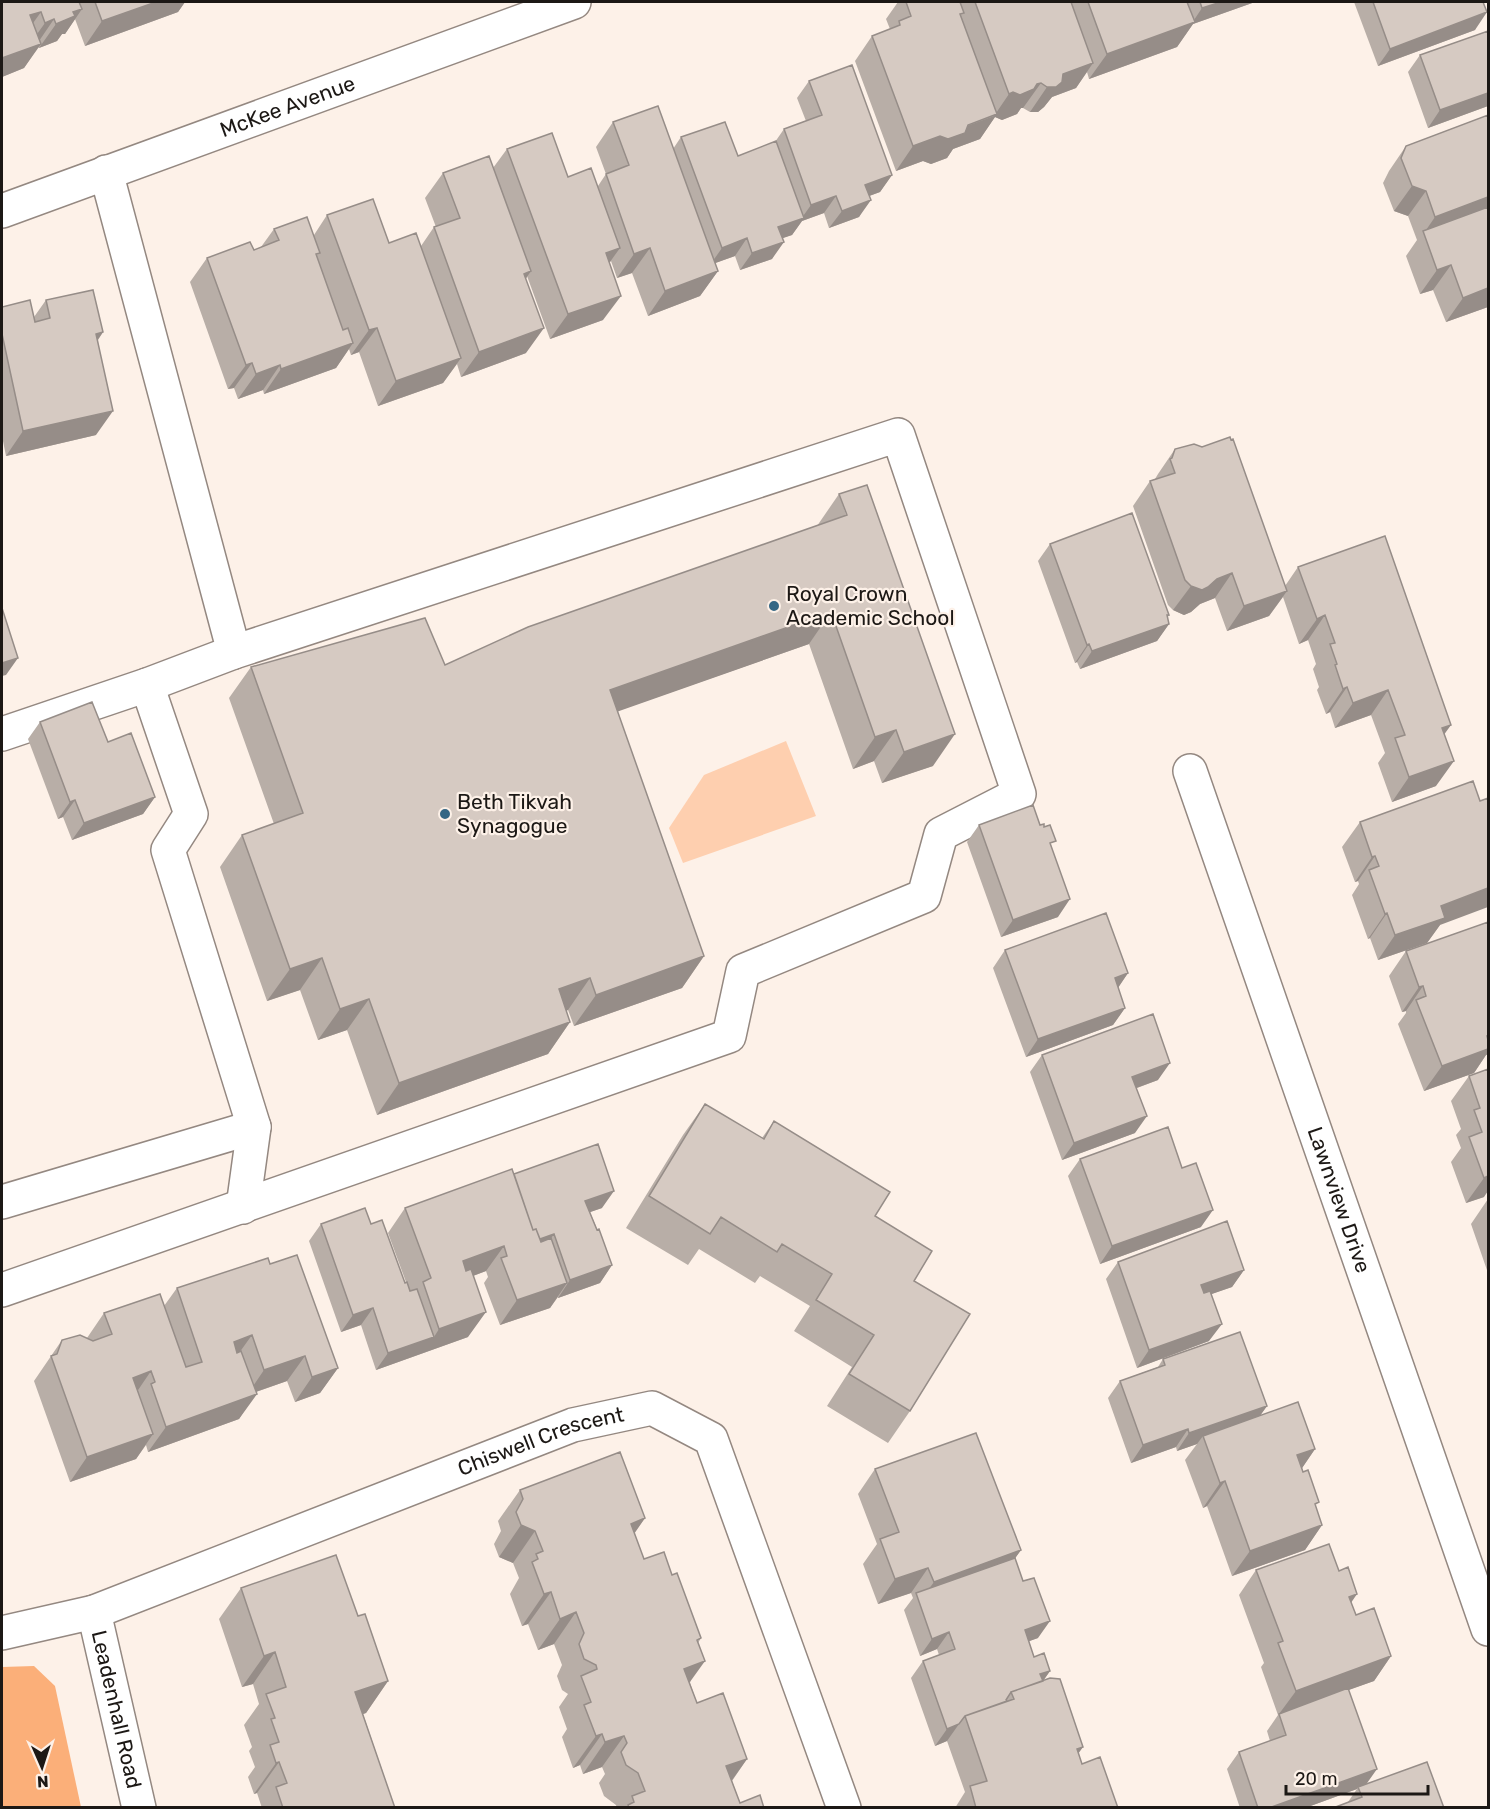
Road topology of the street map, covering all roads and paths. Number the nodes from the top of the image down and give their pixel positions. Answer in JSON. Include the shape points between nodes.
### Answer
{"nodes":[{"id":1,"x":574,"y":2,"type":"edge"},
{"id":2,"x":106,"y":172,"type":"junction"},
{"id":3,"x":2,"y":211,"type":"edge"},
{"id":4,"x":234,"y":652,"type":"junction"},
{"id":5,"x":147,"y":685,"type":"junction"},
{"id":6,"x":2,"y":734,"type":"edge"},
{"id":7,"x":1190,"y":771,"type":"dead end"},
{"id":8,"x":254,"y":1126,"type":"junction"},
{"id":9,"x":2,"y":1202,"type":"edge"},
{"id":10,"x":243,"y":1207,"type":"junction"},
{"id":11,"x":2,"y":1290,"type":"edge"},
{"id":12,"x":94,"y":1612,"type":"junction"},
{"id":13,"x":1488,"y":1629,"type":"edge"},
{"id":14,"x":2,"y":1633,"type":"edge"},
{"id":15,"x":139,"y":1808,"type":"edge"},
{"id":16,"x":844,"y":1808,"type":"edge"}],
"edges":[{"from":1,"to":2,"type":"street","name":"McKee Avenue"},
{"from":2,"to":3,"type":"street","name":"McKee Avenue"},
{"from":2,"to":4,"type":"street"},
{"from":4,"to":5,"type":"street"},
{"from":4,"to":10,"type":"street","via":[[898,435],[1019,794],[941,834],[924,896],[743,971],[729,1036]]},
{"from":5,"to":6,"type":"street"},
{"from":5,"to":8,"type":"street","via":[[191,814],[168,850]]},
{"from":7,"to":13,"type":"street","name":"Lawnview Drive"},
{"from":8,"to":9,"type":"street"},
{"from":8,"to":10,"type":"street"},
{"from":10,"to":11,"type":"street"},
{"from":12,"to":14,"type":"street","name":"Chiswell Crescent"},
{"from":12,"to":15,"type":"street","name":"Leadenhall Road"},
{"from":12,"to":16,"type":"street","name":"Chiswell Crescent","via":[[573,1425],[652,1408],[711,1439]]}]}
